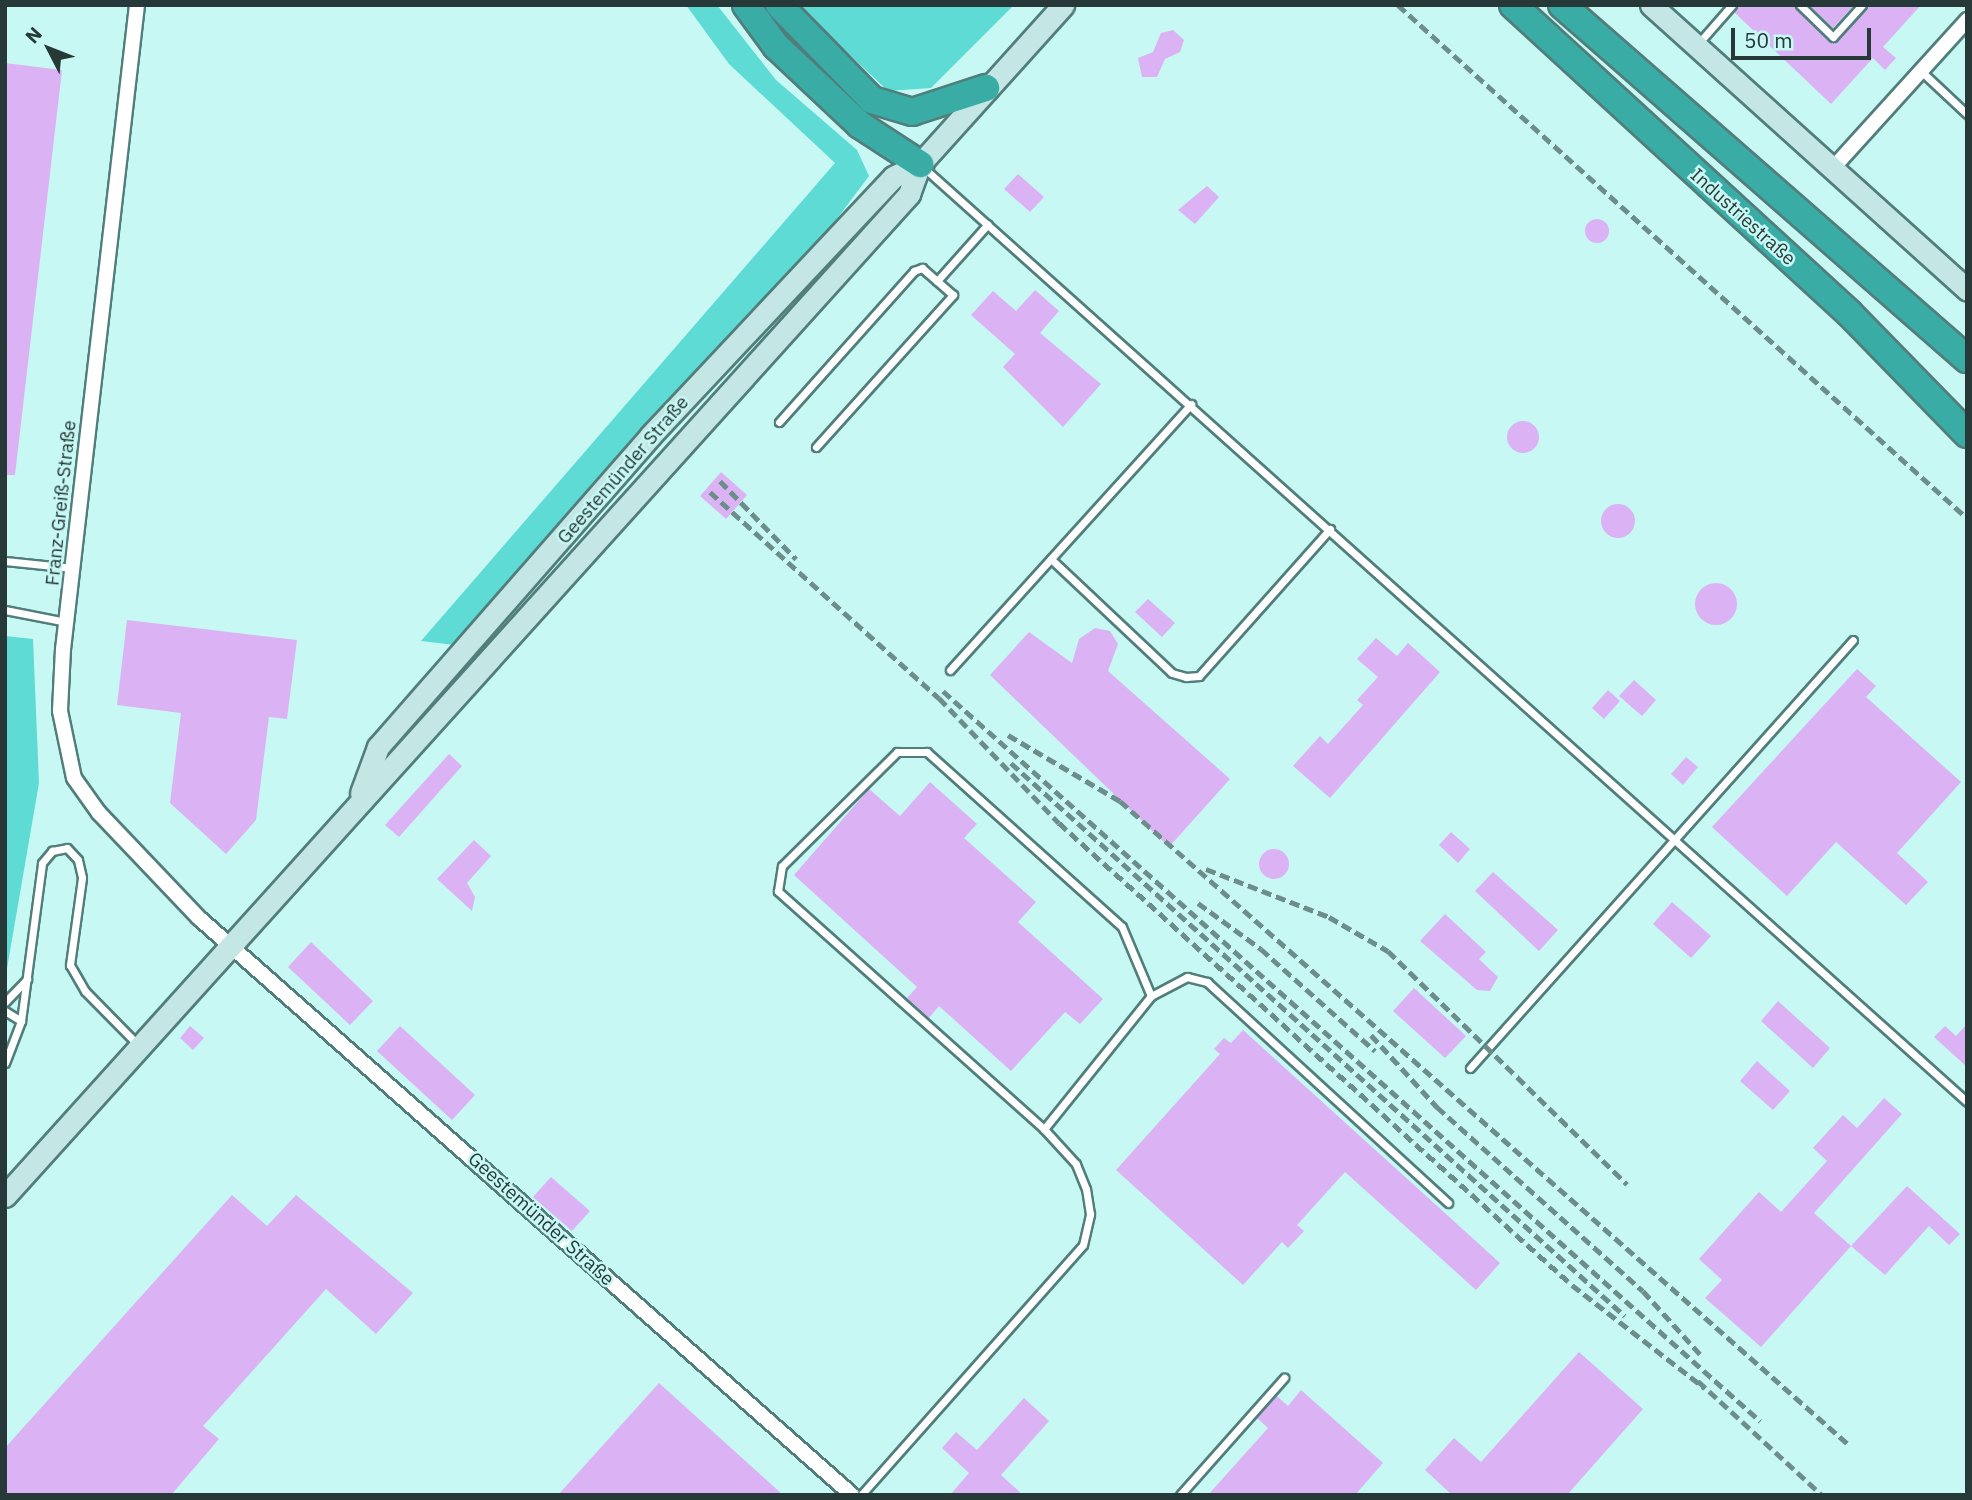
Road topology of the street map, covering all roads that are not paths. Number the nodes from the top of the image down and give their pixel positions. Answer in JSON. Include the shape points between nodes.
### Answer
{"nodes":[{"id":1,"x":137,"y":5,"type":"edge"},
{"id":2,"x":746,"y":5,"type":"edge"},
{"id":3,"x":779,"y":5,"type":"edge"},
{"id":4,"x":1063,"y":5,"type":"edge"},
{"id":5,"x":1513,"y":5,"type":"edge"},
{"id":6,"x":1562,"y":5,"type":"edge"},
{"id":7,"x":1651,"y":5,"type":"edge"},
{"id":8,"x":1732,"y":5,"type":"edge"},
{"id":9,"x":1800,"y":5,"type":"edge"},
{"id":10,"x":1862,"y":5,"type":"edge"},
{"id":11,"x":1967,"y":20,"type":"edge"},
{"id":12,"x":1696,"y":46,"type":"junction"},
{"id":13,"x":1920,"y":71,"type":"junction"},
{"id":14,"x":986,"y":88,"type":"junction"},
{"id":15,"x":872,"y":100,"type":"junction"},
{"id":16,"x":1967,"y":114,"type":"edge"},
{"id":17,"x":920,"y":164,"type":"junction"},
{"id":18,"x":1833,"y":168,"type":"junction"},
{"id":19,"x":988,"y":224,"type":"junction"},
{"id":20,"x":937,"y":281,"type":"junction"},
{"id":21,"x":1967,"y":290,"type":"edge"},
{"id":22,"x":1967,"y":359,"type":"edge"},
{"id":23,"x":1191,"y":404,"type":"junction"},
{"id":24,"x":779,"y":422,"type":"dead end"},
{"id":25,"x":1967,"y":434,"type":"edge"},
{"id":26,"x":816,"y":447,"type":"dead end"},
{"id":27,"x":1330,"y":528,"type":"junction"},
{"id":28,"x":1051,"y":559,"type":"junction"},
{"id":29,"x":5,"y":561,"type":"edge"},
{"id":30,"x":73,"y":568,"type":"junction"},
{"id":31,"x":5,"y":610,"type":"edge"},
{"id":32,"x":66,"y":622,"type":"junction"},
{"id":33,"x":1853,"y":640,"type":"dead end"},
{"id":34,"x":950,"y":670,"type":"dead end"},
{"id":35,"x":358,"y":803,"type":"junction"},
{"id":36,"x":1675,"y":839,"type":"junction"},
{"id":37,"x":229,"y":944,"type":"junction"},
{"id":38,"x":27,"y":979,"type":"junction"},
{"id":39,"x":1151,"y":996,"type":"junction"},
{"id":40,"x":5,"y":1002,"type":"edge"},
{"id":41,"x":5,"y":1011,"type":"edge"},
{"id":42,"x":21,"y":1021,"type":"junction"},
{"id":43,"x":139,"y":1046,"type":"junction"},
{"id":44,"x":5,"y":1063,"type":"edge"},
{"id":45,"x":1470,"y":1068,"type":"dead end"},
{"id":46,"x":1967,"y":1102,"type":"edge"},
{"id":47,"x":1044,"y":1129,"type":"junction"},
{"id":48,"x":5,"y":1196,"type":"edge"},
{"id":49,"x":1448,"y":1203,"type":"dead end"},
{"id":50,"x":1284,"y":1378,"type":"dead end"},
{"id":51,"x":852,"y":1495,"type":"edge"},
{"id":52,"x":860,"y":1495,"type":"edge"},
{"id":53,"x":1180,"y":1495,"type":"edge"}],
"edges":[{"from":1,"to":30,"type":"street","name":"Franz-Greiß-Straße"},
{"from":2,"to":17,"type":"highway","via":[[776,46],[860,125]]},
{"from":3,"to":15,"type":"highway","via":[[801,35]]},
{"from":4,"to":14,"type":"street","name":"Geestemünder Straße"},
{"from":5,"to":25,"type":"highway","name":"Industriestraße","via":[[1849,313]]},
{"from":6,"to":22,"type":"highway","name":"Industriestraße"},
{"from":7,"to":12,"type":"street"},
{"from":8,"to":12,"type":"lane"},
{"from":9,"to":10,"type":"lane","via":[[1833,37]]},
{"from":11,"to":13,"type":"street"},
{"from":12,"to":18,"type":"street"},
{"from":13,"to":16,"type":"lane"},
{"from":13,"to":18,"type":"street"},
{"from":14,"to":15,"type":"highway","via":[[912,112]]},
{"from":14,"to":17,"type":"street","name":"Geestemünder Straße"},
{"from":15,"to":17,"type":"highway"},
{"from":17,"to":19,"type":"lane"},
{"from":17,"to":35,"type":"street","name":"Geestemünder Straße","via":[[909,194]]},
{"from":17,"to":35,"type":"street","name":"Geestemünder Straße","via":[[893,177],[650,436],[378,747]]},
{"from":18,"to":21,"type":"street"},
{"from":19,"to":20,"type":"lane"},
{"from":19,"to":23,"type":"lane"},
{"from":20,"to":24,"type":"lane","via":[[922,268],[914,271]]},
{"from":20,"to":26,"type":"lane","via":[[953,295]]},
{"from":23,"to":27,"type":"lane"},
{"from":23,"to":28,"type":"lane"},
{"from":27,"to":28,"type":"lane","via":[[1199,676],[1172,673]]},
{"from":27,"to":36,"type":"lane"},
{"from":28,"to":34,"type":"lane"},
{"from":29,"to":30,"type":"lane"},
{"from":30,"to":32,"type":"street","name":"Franz-Greiß-Straße"},
{"from":31,"to":32,"type":"lane"},
{"from":32,"to":37,"type":"street","name":"Franz-Greiß-Straße","via":[[60,711],[74,778],[150,870]]},
{"from":33,"to":36,"type":"lane"},
{"from":35,"to":37,"type":"street","name":"Geestemünder Straße"},
{"from":36,"to":45,"type":"lane"},
{"from":36,"to":46,"type":"lane"},
{"from":37,"to":43,"type":"street","name":"Geestemünder Straße"},
{"from":37,"to":51,"type":"street","name":"Geestemünder Straße"},
{"from":38,"to":40,"type":"lane"},
{"from":38,"to":42,"type":"lane"},
{"from":38,"to":43,"type":"lane","via":[[42,863],[52,851],[66,848],[78,860],[82,878],[70,965],[85,991]]},
{"from":39,"to":47,"type":"lane"},
{"from":39,"to":47,"type":"lane","via":[[1122,927],[927,752],[897,752],[782,866],[778,891]]},
{"from":39,"to":49,"type":"lane","via":[[1187,977],[1207,982]]},
{"from":41,"to":42,"type":"lane"},
{"from":42,"to":44,"type":"lane"},
{"from":43,"to":48,"type":"street","name":"Geestemünder Straße"},
{"from":47,"to":52,"type":"lane","via":[[1076,1164],[1086,1189],[1090,1214],[1083,1245]]},
{"from":50,"to":53,"type":"lane"}]}
